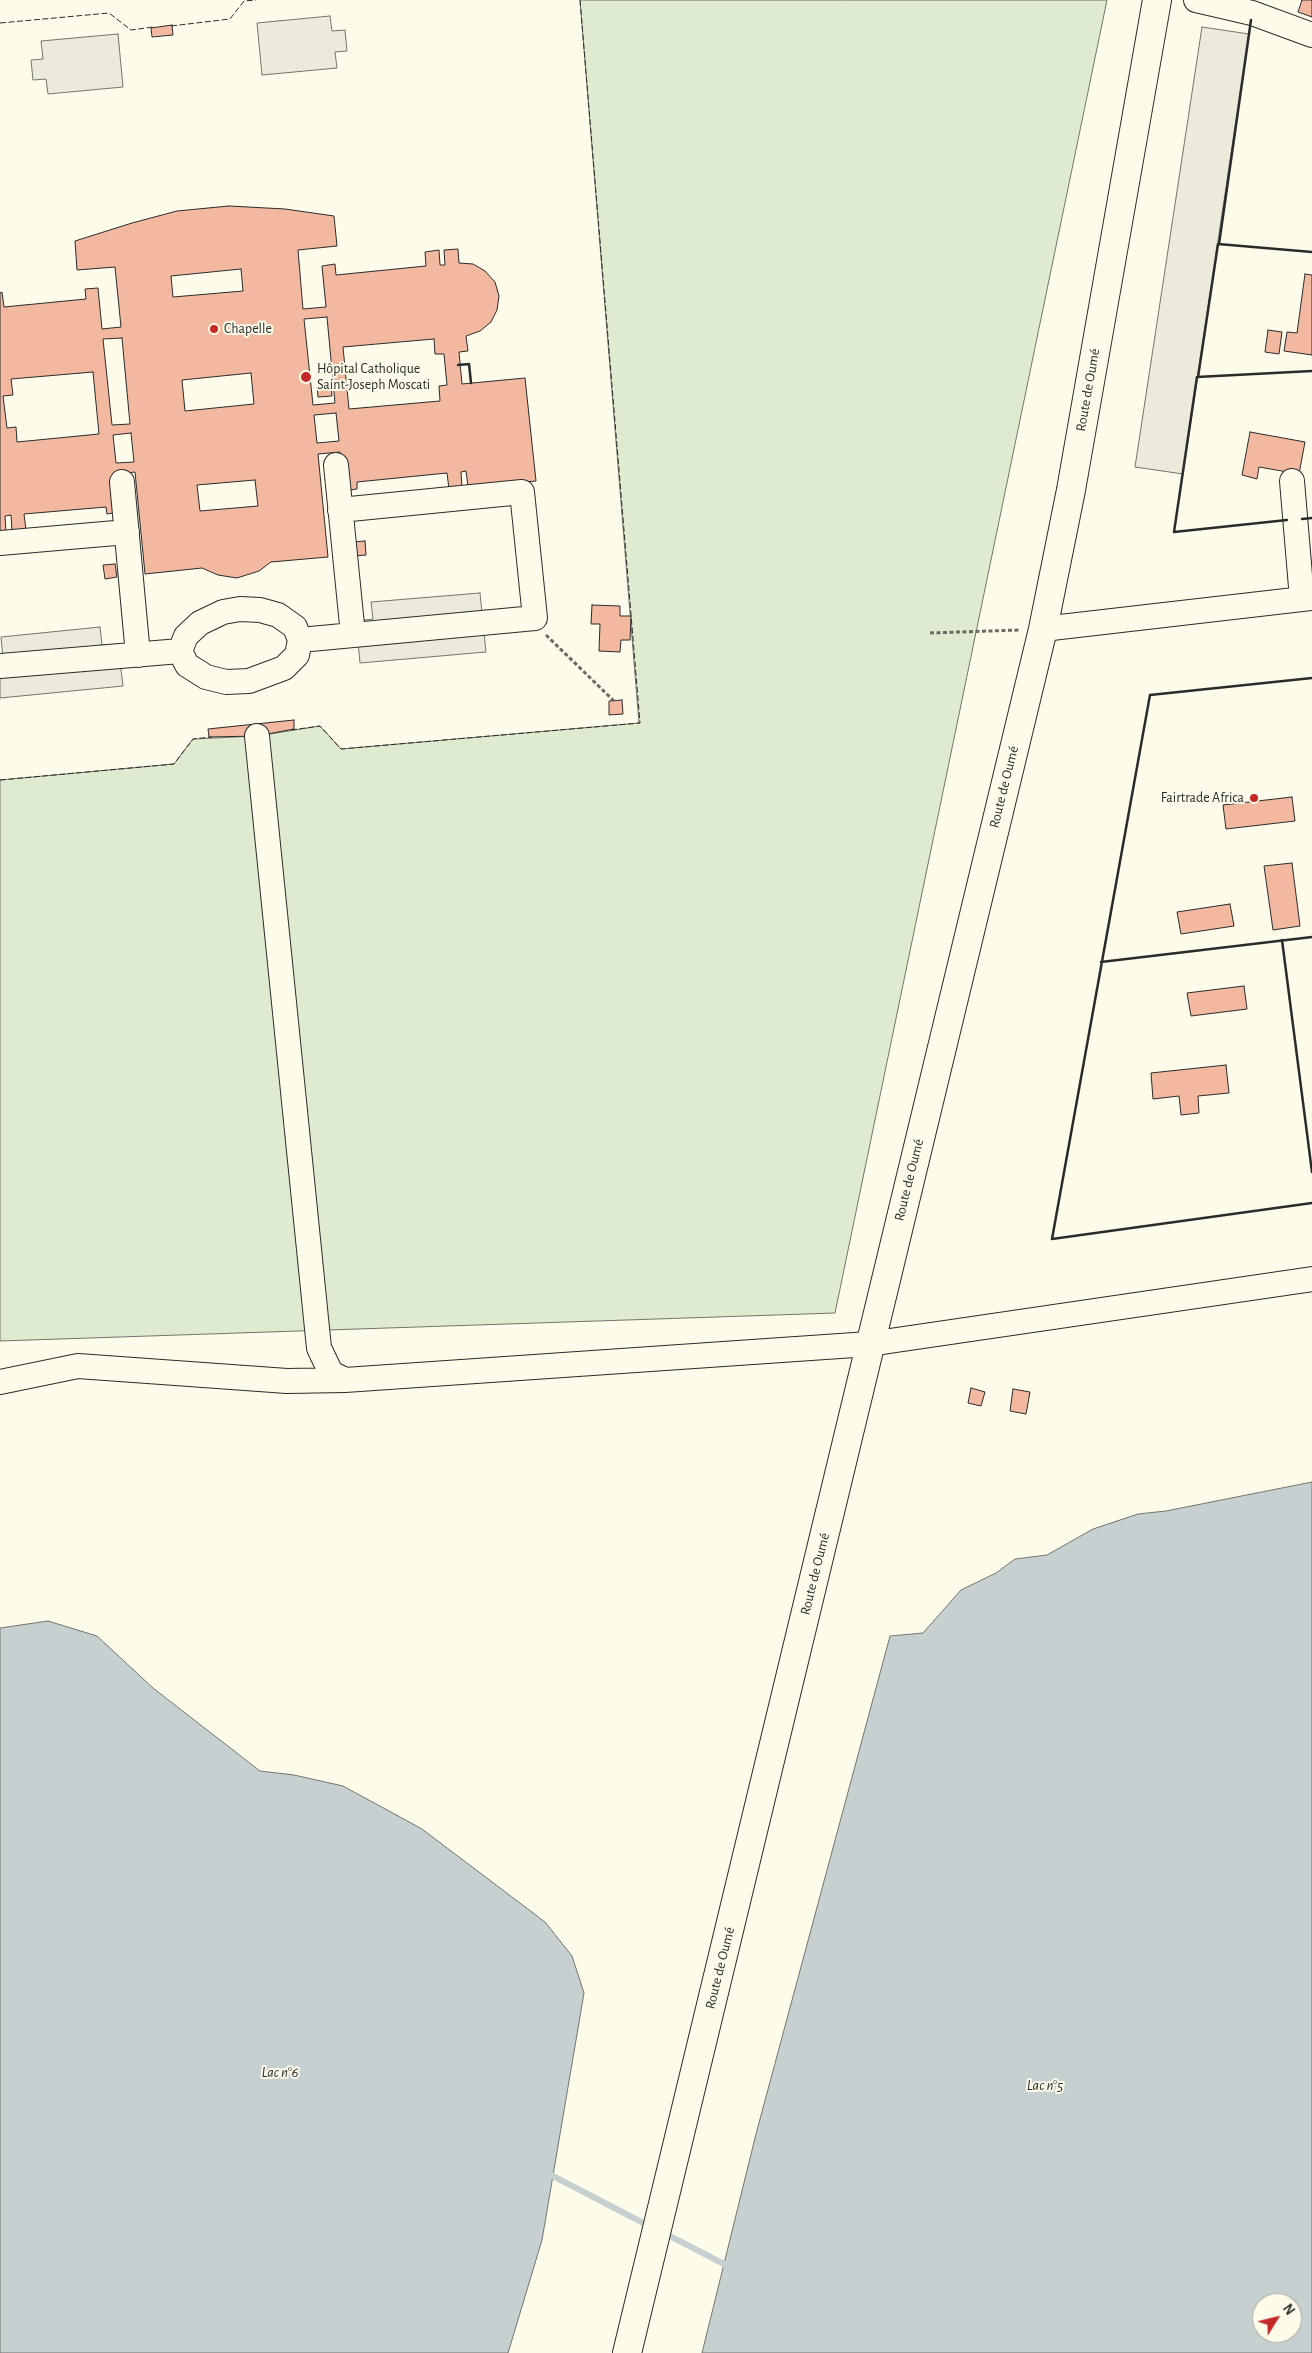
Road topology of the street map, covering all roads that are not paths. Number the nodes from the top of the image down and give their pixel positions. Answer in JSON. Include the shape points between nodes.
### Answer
{"nodes":[{"id":1,"x":1157,"y":0,"type":"edge"},
{"id":2,"x":1196,"y":0,"type":"edge"},
{"id":3,"x":1312,"y":35,"type":"edge"},
{"id":4,"x":336,"y":465,"type":"dead end"},
{"id":5,"x":1292,"y":480,"type":"dead end"},
{"id":6,"x":122,"y":482,"type":"dead end"},
{"id":7,"x":340,"y":510,"type":"junction"},
{"id":8,"x":127,"y":532,"type":"junction"},
{"id":9,"x":0,"y":543,"type":"edge"},
{"id":10,"x":1307,"y":598,"type":"edge"},
{"id":11,"x":1042,"y":629,"type":"junction"},
{"id":12,"x":353,"y":635,"type":"junction"},
{"id":13,"x":300,"y":640,"type":"junction"},
{"id":14,"x":180,"y":652,"type":"junction"},
{"id":15,"x":138,"y":655,"type":"junction"},
{"id":16,"x":0,"y":666,"type":"edge"},
{"id":17,"x":257,"y":736,"type":"dead end"},
{"id":18,"x":1312,"y":1279,"type":"edge"},
{"id":19,"x":869,"y":1344,"type":"junction"},
{"id":20,"x":345,"y":1380,"type":"junction"},
{"id":21,"x":0,"y":1382,"type":"edge"},
{"id":22,"x":627,"y":2353,"type":"edge"}],
"edges":[{"from":1,"to":11,"type":"main road","name":"Route de Oumé","via":[[1071,490]]},
{"from":2,"to":3,"type":"street","via":[[1252,13]]},
{"from":4,"to":7,"type":"street"},
{"from":5,"to":10,"type":"street"},
{"from":6,"to":8,"type":"street"},
{"from":7,"to":12,"type":"street"},
{"from":7,"to":12,"type":"street","via":[[522,492],[535,618]]},
{"from":8,"to":9,"type":"street"},
{"from":8,"to":15,"type":"street"},
{"from":10,"to":11,"type":"street"},
{"from":11,"to":19,"type":"main road","name":"Route de Oumé"},
{"from":12,"to":13,"type":"street"},
{"from":13,"to":14,"type":"street","via":[[295,628],[278,615],[240,609],[223,612],[200,623],[186,636]]},
{"from":13,"to":14,"type":"street","via":[[297,655],[284,668],[249,682],[226,682],[206,677],[187,665]]},
{"from":14,"to":15,"type":"street"},
{"from":15,"to":16,"type":"street"},
{"from":17,"to":20,"type":"street","via":[[319,1348],[331,1372]]},
{"from":18,"to":19,"type":"street"},
{"from":19,"to":20,"type":"street"},
{"from":19,"to":22,"type":"main road","name":"Route de Oumé"},
{"from":20,"to":21,"type":"street","via":[[287,1381],[78,1366]]}]}
